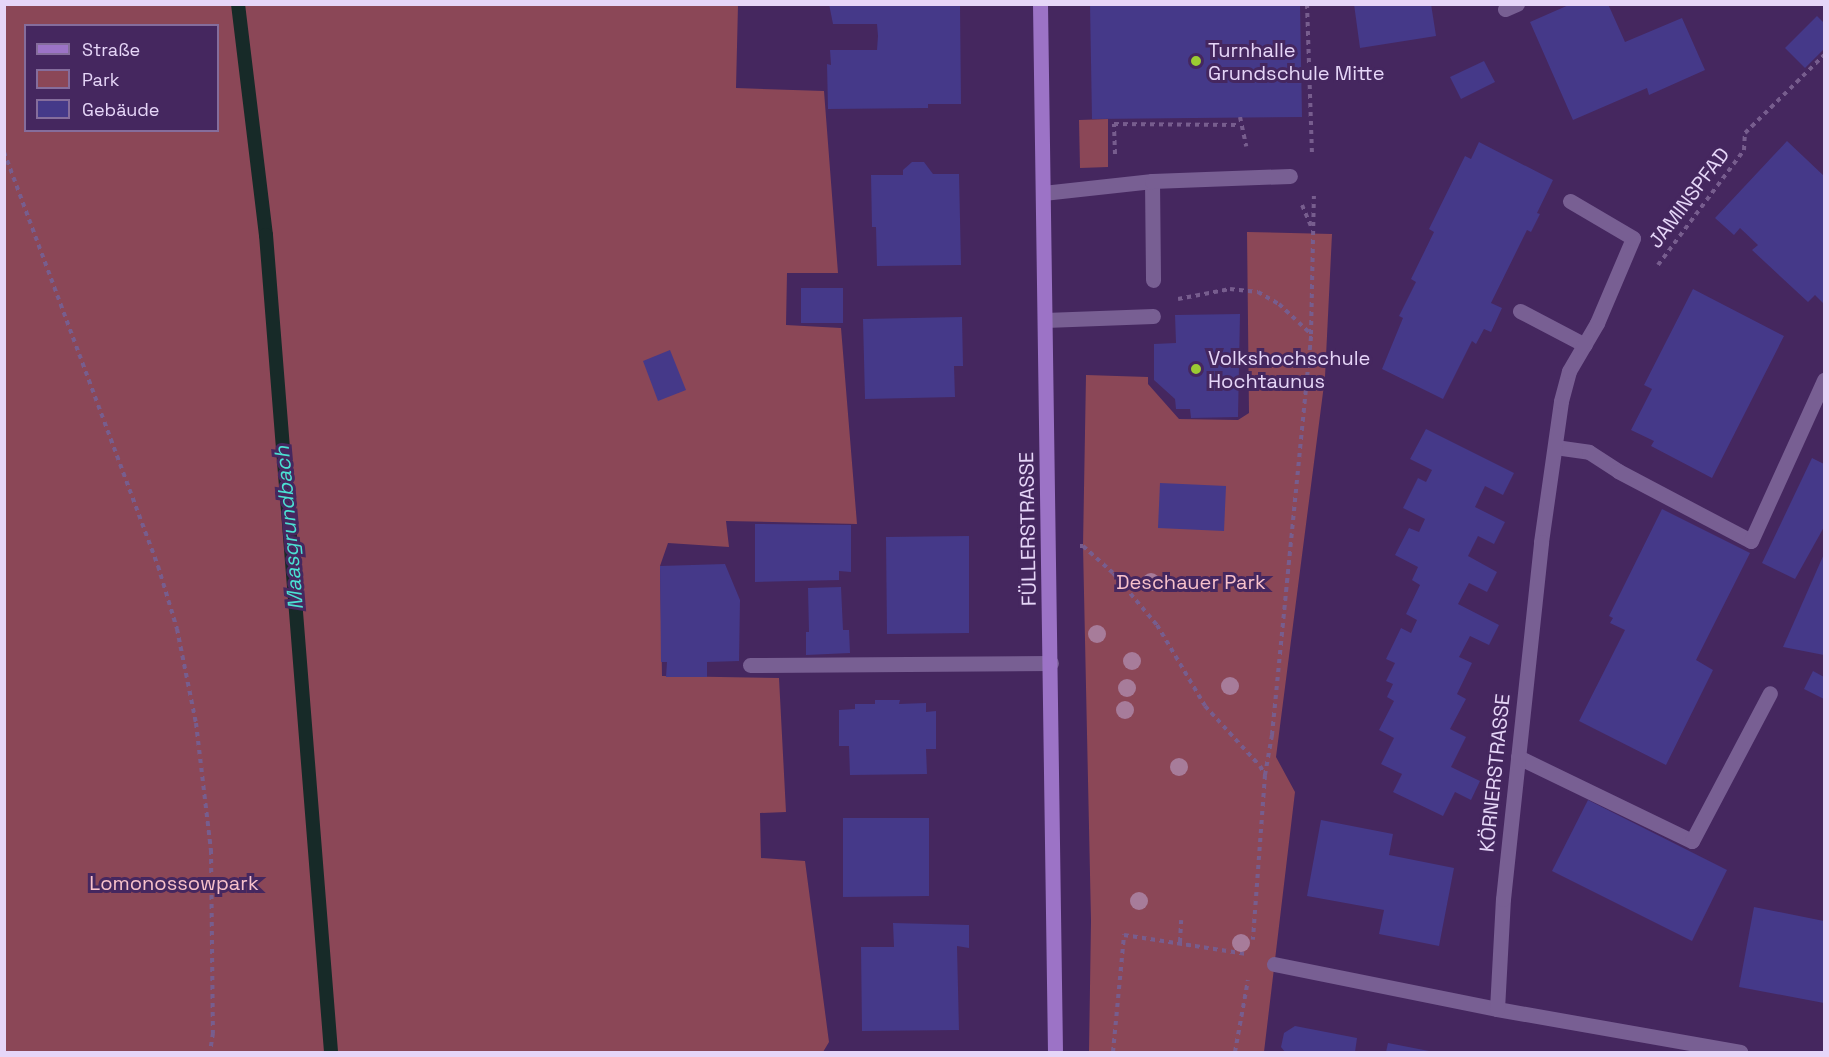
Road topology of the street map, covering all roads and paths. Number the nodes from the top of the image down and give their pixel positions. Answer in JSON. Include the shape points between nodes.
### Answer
{"nodes":[{"id":1,"x":1040,"y":4,"type":"edge"},
{"id":2,"x":1307,"y":4,"type":"edge"},
{"id":3,"x":1824,"y":56,"type":"edge"},
{"id":4,"x":1240,"y":117,"type":"dead end"},
{"id":5,"x":1240,"y":125,"type":"junction"},
{"id":6,"x":1246,"y":141,"type":"dead end"},
{"id":7,"x":4,"y":152,"type":"edge"},
{"id":8,"x":1312,"y":159,"type":"dead end"},
{"id":9,"x":1290,"y":176,"type":"dead end"},
{"id":10,"x":1152,"y":181,"type":"junction"},
{"id":11,"x":1115,"y":186,"type":"junction"},
{"id":12,"x":1043,"y":193,"type":"junction"},
{"id":13,"x":1315,"y":194,"type":"dead end"},
{"id":14,"x":1570,"y":201,"type":"dead end"},
{"id":15,"x":1654,"y":270,"type":"dead end"},
{"id":16,"x":1153,"y":280,"type":"dead end"},
{"id":17,"x":1520,"y":311,"type":"dead end"},
{"id":18,"x":1153,"y":316,"type":"joint"},
{"id":19,"x":1045,"y":320,"type":"junction"},
{"id":20,"x":1311,"y":334,"type":"junction"},
{"id":21,"x":1585,"y":345,"type":"junction"},
{"id":22,"x":1824,"y":380,"type":"edge"},
{"id":23,"x":1555,"y":447,"type":"junction"},
{"id":24,"x":1049,"y":546,"type":"junction"},
{"id":25,"x":1051,"y":663,"type":"junction"},
{"id":26,"x":750,"y":665,"type":"dead end"},
{"id":27,"x":1770,"y":693,"type":"dead end"},
{"id":28,"x":1518,"y":757,"type":"junction"},
{"id":29,"x":1265,"y":775,"type":"junction"},
{"id":30,"x":1181,"y":920,"type":"dead end"},
{"id":31,"x":1180,"y":942,"type":"junction"},
{"id":32,"x":1252,"y":955,"type":"junction"},
{"id":33,"x":1274,"y":964,"type":"joint"},
{"id":34,"x":1497,"y":1009,"type":"junction"},
{"id":35,"x":210,"y":1053,"type":"edge"},
{"id":36,"x":1055,"y":1053,"type":"edge"},
{"id":37,"x":1113,"y":1053,"type":"edge"},
{"id":38,"x":1235,"y":1053,"type":"edge"},
{"id":39,"x":1740,"y":1053,"type":"edge"}],
"edges":[{"from":1,"to":12,"type":"main road","name":"FÜLLERSTRASSE"},
{"from":2,"to":8,"type":"path"},
{"from":3,"to":15,"type":"path","name":"JAMINSPFAD","via":[[1745,133],[1744,150]]},
{"from":4,"to":5,"type":"path"},
{"from":5,"to":6,"type":"path"},
{"from":5,"to":11,"type":"path","via":[[1114,124]]},
{"from":7,"to":35,"type":"path","via":[[158,566],[177,629],[196,723],[211,850]]},
{"from":9,"to":10,"type":"street"},
{"from":10,"to":11,"type":"street"},
{"from":10,"to":16,"type":"street"},
{"from":11,"to":12,"type":"street"},
{"from":12,"to":19,"type":"main road","name":"FÜLLERSTRASSE"},
{"from":13,"to":20,"type":"path"},
{"from":14,"to":21,"type":"street","name":"KÖRNERSTRASSE","via":[[1633,238]]},
{"from":17,"to":21,"type":"street"},
{"from":18,"to":19,"type":"street"},
{"from":18,"to":20,"type":"path","via":[[1180,298],[1230,289],[1258,292],[1279,304]]},
{"from":19,"to":24,"type":"main road","name":"FÜLLERSTRASSE"},
{"from":20,"to":29,"type":"path"},
{"from":21,"to":23,"type":"street","name":"KÖRNERSTRASSE","via":[[1569,371]]},
{"from":22,"to":23,"type":"street","via":[[1750,541],[1589,452]]},
{"from":23,"to":28,"type":"street","name":"KÖRNERSTRASSE"},
{"from":24,"to":25,"type":"main road","name":"FÜLLERSTRASSE"},
{"from":24,"to":29,"type":"path","via":[[1083,546],[1113,573],[1157,625],[1205,706]]},
{"from":25,"to":26,"type":"street"},
{"from":25,"to":36,"type":"main road","name":"FÜLLERSTRASSE"},
{"from":27,"to":28,"type":"street","via":[[1692,841]]},
{"from":28,"to":34,"type":"street","name":"KÖRNERSTRASSE","via":[[1503,899]]},
{"from":29,"to":32,"type":"path"},
{"from":30,"to":31,"type":"path"},
{"from":31,"to":32,"type":"path"},
{"from":31,"to":37,"type":"path","via":[[1124,935]]},
{"from":32,"to":33,"type":"path"},
{"from":32,"to":38,"type":"path"},
{"from":33,"to":34,"type":"street"},
{"from":34,"to":39,"type":"street"}]}
